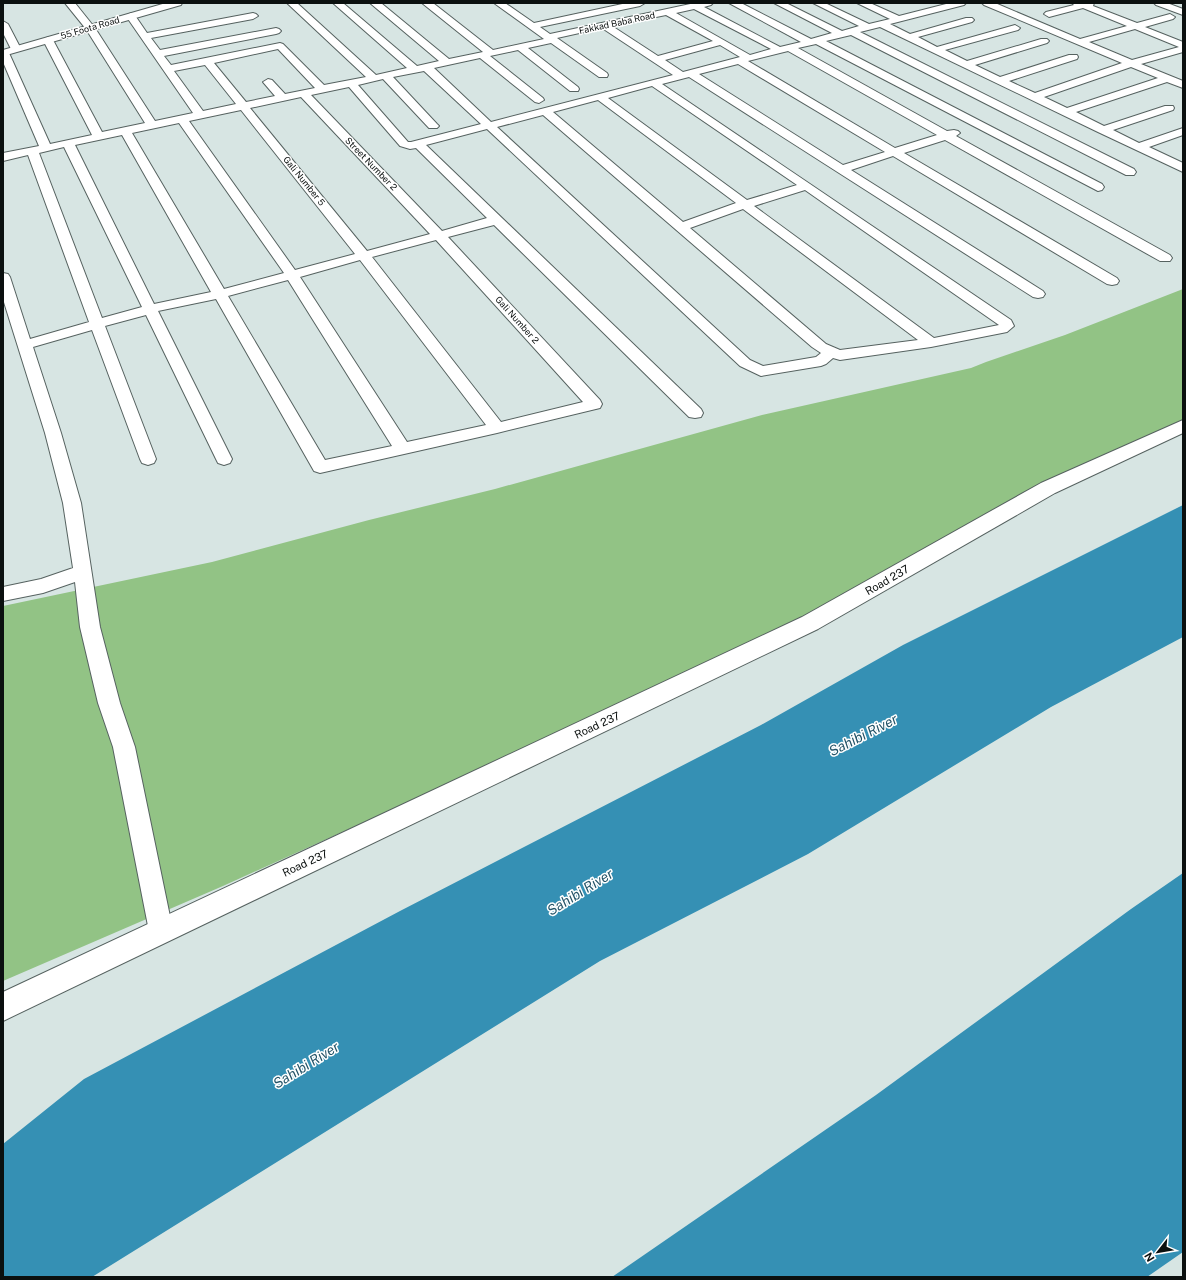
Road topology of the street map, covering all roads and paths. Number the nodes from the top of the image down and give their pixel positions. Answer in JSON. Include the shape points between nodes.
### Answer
{"nodes":[{"id":1,"x":70,"y":3,"type":"edge"},
{"id":2,"x":177,"y":3,"type":"edge"},
{"id":3,"x":292,"y":3,"type":"edge"},
{"id":4,"x":338,"y":3,"type":"edge"},
{"id":5,"x":375,"y":3,"type":"edge"},
{"id":6,"x":427,"y":3,"type":"edge"},
{"id":7,"x":640,"y":3,"type":"edge"},
{"id":8,"x":708,"y":3,"type":"edge"},
{"id":9,"x":734,"y":3,"type":"edge"},
{"id":10,"x":779,"y":3,"type":"edge"},
{"id":11,"x":818,"y":3,"type":"edge"},
{"id":12,"x":862,"y":3,"type":"edge"},
{"id":13,"x":961,"y":3,"type":"edge"},
{"id":14,"x":987,"y":3,"type":"edge"},
{"id":15,"x":1093,"y":3,"type":"edge"},
{"id":16,"x":1159,"y":3,"type":"edge"},
{"id":17,"x":520,"y":4,"type":"dead end"},
{"id":18,"x":1080,"y":4,"type":"edge"},
{"id":19,"x":502,"y":5,"type":"edge"},
{"id":20,"x":619,"y":5,"type":"edge"},
{"id":21,"x":696,"y":6,"type":"junction"},
{"id":22,"x":888,"y":6,"type":"dead end"},
{"id":23,"x":875,"y":9,"type":"junction"},
{"id":24,"x":668,"y":12,"type":"junction"},
{"id":25,"x":1183,"y":12,"type":"edge"},
{"id":26,"x":534,"y":14,"type":"dead end"},
{"id":27,"x":1049,"y":14,"type":"dead end"},
{"id":28,"x":131,"y":16,"type":"junction"},
{"id":29,"x":253,"y":16,"type":"dead end"},
{"id":30,"x":519,"y":17,"type":"junction"},
{"id":31,"x":1170,"y":17,"type":"dead end"},
{"id":32,"x":640,"y":18,"type":"junction"},
{"id":33,"x":898,"y":19,"type":"junction"},
{"id":34,"x":969,"y":20,"type":"dead end"},
{"id":35,"x":3,"y":24,"type":"edge"},
{"id":36,"x":882,"y":24,"type":"junction"},
{"id":37,"x":532,"y":26,"type":"junction"},
{"id":38,"x":605,"y":26,"type":"junction"},
{"id":39,"x":1135,"y":26,"type":"junction"},
{"id":40,"x":868,"y":27,"type":"junction"},
{"id":41,"x":90,"y":28,"type":"junction"},
{"id":42,"x":1015,"y":28,"type":"dead end"},
{"id":43,"x":276,"y":30,"type":"dead end"},
{"id":44,"x":846,"y":33,"type":"junction"},
{"id":45,"x":144,"y":36,"type":"junction"},
{"id":46,"x":909,"y":37,"type":"junction"},
{"id":47,"x":551,"y":38,"type":"junction"},
{"id":48,"x":815,"y":38,"type":"junction"},
{"id":49,"x":48,"y":40,"type":"junction"},
{"id":50,"x":1044,"y":41,"type":"dead end"},
{"id":51,"x":721,"y":42,"type":"junction"},
{"id":52,"x":1079,"y":42,"type":"junction"},
{"id":53,"x":1183,"y":45,"type":"edge"},
{"id":54,"x":520,"y":46,"type":"junction"},
{"id":55,"x":16,"y":49,"type":"junction"},
{"id":56,"x":784,"y":49,"type":"junction"},
{"id":57,"x":1183,"y":49,"type":"edge"},
{"id":58,"x":936,"y":50,"type":"junction"},
{"id":59,"x":4,"y":53,"type":"edge"},
{"id":60,"x":246,"y":53,"type":"junction"},
{"id":61,"x":157,"y":54,"type":"junction"},
{"id":62,"x":486,"y":54,"type":"junction"},
{"id":63,"x":1073,"y":58,"type":"dead end"},
{"id":64,"x":657,"y":59,"type":"junction"},
{"id":65,"x":744,"y":59,"type":"junction"},
{"id":66,"x":207,"y":61,"type":"junction"},
{"id":67,"x":254,"y":61,"type":"dead end"},
{"id":68,"x":446,"y":62,"type":"junction"},
{"id":69,"x":967,"y":64,"type":"junction"},
{"id":70,"x":1130,"y":64,"type":"junction"},
{"id":71,"x":426,"y":67,"type":"junction"},
{"id":72,"x":168,"y":69,"type":"junction"},
{"id":73,"x":414,"y":69,"type":"junction"},
{"id":74,"x":686,"y":74,"type":"junction"},
{"id":75,"x":603,"y":75,"type":"dead end"},
{"id":76,"x":380,"y":77,"type":"junction"},
{"id":77,"x":1167,"y":79,"type":"junction"},
{"id":78,"x":1000,"y":80,"type":"junction"},
{"id":79,"x":268,"y":82,"type":"dead end"},
{"id":80,"x":653,"y":82,"type":"junction"},
{"id":81,"x":351,"y":83,"type":"junction"},
{"id":82,"x":1183,"y":85,"type":"edge"},
{"id":83,"x":322,"y":89,"type":"junction"},
{"id":84,"x":574,"y":89,"type":"dead end"},
{"id":85,"x":303,"y":93,"type":"junction"},
{"id":86,"x":599,"y":96,"type":"junction"},
{"id":87,"x":282,"y":97,"type":"junction"},
{"id":88,"x":1034,"y":97,"type":"junction"},
{"id":89,"x":542,"y":105,"type":"junction"},
{"id":90,"x":243,"y":106,"type":"junction"},
{"id":91,"x":1169,"y":108,"type":"dead end"},
{"id":92,"x":1066,"y":112,"type":"junction"},
{"id":93,"x":1014,"y":114,"type":"junction"},
{"id":94,"x":200,"y":115,"type":"junction"},
{"id":95,"x":182,"y":119,"type":"junction"},
{"id":96,"x":152,"y":125,"type":"junction"},
{"id":97,"x":978,"y":125,"type":"junction"},
{"id":98,"x":433,"y":126,"type":"dead end"},
{"id":99,"x":490,"y":126,"type":"junction"},
{"id":100,"x":1102,"y":130,"type":"junction"},
{"id":101,"x":125,"y":131,"type":"junction"},
{"id":102,"x":1183,"y":131,"type":"edge"},
{"id":103,"x":946,"y":136,"type":"junction"},
{"id":104,"x":99,"y":137,"type":"junction"},
{"id":105,"x":68,"y":143,"type":"junction"},
{"id":106,"x":418,"y":144,"type":"junction"},
{"id":107,"x":1138,"y":147,"type":"junction"},
{"id":108,"x":46,"y":148,"type":"junction"},
{"id":109,"x":32,"y":151,"type":"junction"},
{"id":110,"x":894,"y":153,"type":"junction"},
{"id":111,"x":3,"y":157,"type":"edge"},
{"id":112,"x":1183,"y":168,"type":"edge"},
{"id":113,"x":842,"y":169,"type":"junction"},
{"id":114,"x":1130,"y":172,"type":"dead end"},
{"id":115,"x":807,"y":186,"type":"junction"},
{"id":116,"x":1098,"y":187,"type":"dead end"},
{"id":117,"x":746,"y":204,"type":"junction"},
{"id":118,"x":496,"y":220,"type":"junction"},
{"id":119,"x":681,"y":227,"type":"junction"},
{"id":120,"x":440,"y":235,"type":"junction"},
{"id":121,"x":364,"y":256,"type":"junction"},
{"id":122,"x":1165,"y":258,"type":"dead end"},
{"id":123,"x":292,"y":275,"type":"junction"},
{"id":124,"x":3,"y":277,"type":"edge"},
{"id":125,"x":1112,"y":281,"type":"dead end"},
{"id":126,"x":220,"y":294,"type":"junction"},
{"id":127,"x":1038,"y":294,"type":"dead end"},
{"id":128,"x":150,"y":309,"type":"junction"},
{"id":129,"x":97,"y":324,"type":"junction"},
{"id":130,"x":931,"y":343,"type":"junction"},
{"id":131,"x":24,"y":345,"type":"junction"},
{"id":132,"x":830,"y":353,"type":"junction"},
{"id":133,"x":695,"y":414,"type":"dead end"},
{"id":134,"x":1183,"y":426,"type":"edge"},
{"id":135,"x":497,"y":428,"type":"junction"},
{"id":136,"x":402,"y":448,"type":"junction"},
{"id":137,"x":148,"y":459,"type":"dead end"},
{"id":138,"x":224,"y":459,"type":"dead end"},
{"id":139,"x":83,"y":572,"type":"junction"},
{"id":140,"x":3,"y":594,"type":"edge"},
{"id":141,"x":161,"y":931,"type":"junction"},
{"id":142,"x":3,"y":1007,"type":"edge"}],
"edges":[{"from":1,"to":41,"type":"street"},
{"from":2,"to":28,"type":"street","name":"55 Foota Road"},
{"from":3,"to":76,"type":"street"},
{"from":4,"to":73,"type":"street"},
{"from":5,"to":68,"type":"street"},
{"from":6,"to":62,"type":"street"},
{"from":7,"to":20,"type":"street"},
{"from":8,"to":21,"type":"street","name":"Fakkad Baba Road"},
{"from":9,"to":48,"type":"street"},
{"from":10,"to":44,"type":"street"},
{"from":11,"to":40,"type":"street"},
{"from":12,"to":23,"type":"street"},
{"from":13,"to":33,"type":"street"},
{"from":14,"to":52,"type":"street"},
{"from":15,"to":18,"type":"street"},
{"from":16,"to":25,"type":"street"},
{"from":17,"to":19,"type":"street"},
{"from":18,"to":27,"type":"street"},
{"from":18,"to":39,"type":"street"},
{"from":19,"to":30,"type":"street"},
{"from":20,"to":32,"type":"street"},
{"from":20,"to":37,"type":"street"},
{"from":21,"to":24,"type":"street","name":"Fakkad Baba Road"},
{"from":21,"to":56,"type":"street"},
{"from":22,"to":23,"type":"street"},
{"from":23,"to":33,"type":"street"},
{"from":24,"to":32,"type":"street","name":"Fakkad Baba Road"},
{"from":24,"to":51,"type":"street"},
{"from":26,"to":30,"type":"street"},
{"from":28,"to":41,"type":"street","name":"55 Foota Road"},
{"from":28,"to":45,"type":"street"},
{"from":29,"to":45,"type":"street"},
{"from":30,"to":37,"type":"street"},
{"from":31,"to":39,"type":"street"},
{"from":32,"to":38,"type":"street","name":"Fakkad Baba Road"},
{"from":33,"to":36,"type":"street"},
{"from":34,"to":46,"type":"street"},
{"from":35,"to":55,"type":"street"},
{"from":36,"to":40,"type":"street"},
{"from":36,"to":46,"type":"street"},
{"from":37,"to":47,"type":"street"},
{"from":38,"to":47,"type":"street","name":"Fakkad Baba Road"},
{"from":38,"to":64,"type":"street"},
{"from":39,"to":52,"type":"street"},
{"from":39,"to":53,"type":"street"},
{"from":40,"to":44,"type":"street"},
{"from":41,"to":49,"type":"street","name":"55 Foota Road"},
{"from":41,"to":96,"type":"street"},
{"from":42,"to":58,"type":"street"},
{"from":43,"to":61,"type":"street"},
{"from":44,"to":48,"type":"street"},
{"from":44,"to":93,"type":"street"},
{"from":45,"to":61,"type":"street"},
{"from":46,"to":58,"type":"street"},
{"from":47,"to":54,"type":"street","name":"Fakkad Baba Road"},
{"from":47,"to":75,"type":"street"},
{"from":48,"to":56,"type":"street"},
{"from":48,"to":97,"type":"street"},
{"from":49,"to":55,"type":"street","name":"55 Foota Road"},
{"from":49,"to":104,"type":"street"},
{"from":50,"to":69,"type":"street"},
{"from":51,"to":64,"type":"street"},
{"from":51,"to":65,"type":"street"},
{"from":52,"to":70,"type":"street"},
{"from":54,"to":62,"type":"street","name":"Fakkad Baba Road"},
{"from":54,"to":84,"type":"street"},
{"from":55,"to":59,"type":"street","name":"55 Foota Road"},
{"from":56,"to":65,"type":"street"},
{"from":56,"to":103,"type":"street"},
{"from":57,"to":70,"type":"street"},
{"from":58,"to":69,"type":"street"},
{"from":59,"to":108,"type":"street"},
{"from":60,"to":66,"type":"street"},
{"from":60,"to":67,"type":"street"},
{"from":60,"to":83,"type":"street","via":[[280,46]]},
{"from":61,"to":72,"type":"street"},
{"from":62,"to":68,"type":"street","name":"Fakkad Baba Road"},
{"from":62,"to":89,"type":"street"},
{"from":63,"to":78,"type":"street"},
{"from":64,"to":74,"type":"street"},
{"from":65,"to":74,"type":"street"},
{"from":65,"to":110,"type":"street"},
{"from":66,"to":72,"type":"street"},
{"from":66,"to":90,"type":"street","name":"Gali Number 5"},
{"from":68,"to":71,"type":"street","name":"Fakkad Baba Road"},
{"from":69,"to":78,"type":"street"},
{"from":70,"to":77,"type":"street"},
{"from":70,"to":88,"type":"street"},
{"from":71,"to":73,"type":"street","name":"Fakkad Baba Road"},
{"from":71,"to":99,"type":"street"},
{"from":72,"to":94,"type":"street"},
{"from":73,"to":76,"type":"street","name":"Fakkad Baba Road"},
{"from":74,"to":80,"type":"street"},
{"from":74,"to":113,"type":"street"},
{"from":76,"to":81,"type":"street","name":"Fakkad Baba Road"},
{"from":76,"to":98,"type":"street"},
{"from":77,"to":82,"type":"street"},
{"from":77,"to":92,"type":"street"},
{"from":78,"to":88,"type":"street"},
{"from":79,"to":87,"type":"street"},
{"from":80,"to":86,"type":"street"},
{"from":80,"to":115,"type":"street"},
{"from":81,"to":83,"type":"street","name":"Fakkad Baba Road"},
{"from":81,"to":106,"type":"street","via":[[404,144]]},
{"from":83,"to":85,"type":"street","name":"Fakkad Baba Road"},
{"from":85,"to":87,"type":"street","name":"Fakkad Baba Road"},
{"from":85,"to":120,"type":"street","name":"Street Number 2"},
{"from":86,"to":89,"type":"street"},
{"from":86,"to":117,"type":"street"},
{"from":87,"to":90,"type":"street","name":"Fakkad Baba Road"},
{"from":88,"to":92,"type":"street"},
{"from":89,"to":99,"type":"street"},
{"from":89,"to":119,"type":"street"},
{"from":90,"to":94,"type":"street","name":"Fakkad Baba Road"},
{"from":90,"to":121,"type":"street","name":"Gali Number 5"},
{"from":91,"to":100,"type":"street"},
{"from":92,"to":100,"type":"street"},
{"from":93,"to":97,"type":"street"},
{"from":93,"to":114,"type":"street"},
{"from":94,"to":95,"type":"street","name":"Fakkad Baba Road"},
{"from":95,"to":96,"type":"street","name":"Fakkad Baba Road"},
{"from":95,"to":123,"type":"street"},
{"from":96,"to":101,"type":"street","name":"Fakkad Baba Road"},
{"from":97,"to":103,"type":"street"},
{"from":97,"to":116,"type":"street"},
{"from":99,"to":106,"type":"street"},
{"from":99,"to":132,"type":"street","via":[[745,363],[761,371],[821,361]]},
{"from":100,"to":107,"type":"street"},
{"from":101,"to":104,"type":"street","name":"Fakkad Baba Road"},
{"from":101,"to":126,"type":"street"},
{"from":102,"to":107,"type":"street"},
{"from":103,"to":110,"type":"street"},
{"from":103,"to":122,"type":"street"},
{"from":104,"to":105,"type":"street","name":"Fakkad Baba Road"},
{"from":105,"to":108,"type":"street","name":"Fakkad Baba Road"},
{"from":105,"to":128,"type":"street"},
{"from":106,"to":118,"type":"street"},
{"from":107,"to":112,"type":"street"},
{"from":108,"to":109,"type":"street","name":"Fakkad Baba Road"},
{"from":109,"to":111,"type":"street","name":"Fakkad Baba Road"},
{"from":109,"to":129,"type":"street"},
{"from":110,"to":113,"type":"street"},
{"from":110,"to":125,"type":"street"},
{"from":113,"to":127,"type":"street"},
{"from":115,"to":117,"type":"street"},
{"from":115,"to":130,"type":"street","via":[[1007,326]]},
{"from":117,"to":119,"type":"street"},
{"from":117,"to":130,"type":"street"},
{"from":118,"to":120,"type":"street"},
{"from":118,"to":133,"type":"street"},
{"from":119,"to":132,"type":"street","via":[[823,350]]},
{"from":120,"to":121,"type":"street"},
{"from":120,"to":135,"type":"street","name":"Gali Number 2","via":[[594,404]]},
{"from":121,"to":123,"type":"street"},
{"from":121,"to":135,"type":"street","name":"Gali Number 5"},
{"from":123,"to":126,"type":"street"},
{"from":123,"to":136,"type":"street"},
{"from":124,"to":131,"type":"street"},
{"from":126,"to":128,"type":"street"},
{"from":126,"to":136,"type":"street","via":[[320,467]]},
{"from":128,"to":129,"type":"street"},
{"from":128,"to":138,"type":"street"},
{"from":129,"to":131,"type":"street"},
{"from":129,"to":137,"type":"street"},
{"from":130,"to":132,"type":"street"},
{"from":131,"to":139,"type":"street","via":[[53,433],[72,503]]},
{"from":134,"to":141,"type":"street","name":"Road 237","via":[[1048,488],[810,624]]},
{"from":135,"to":136,"type":"street"},
{"from":139,"to":140,"type":"street","via":[[43,586]]},
{"from":139,"to":141,"type":"street","via":[[90,627],[109,704],[124,747]]},
{"from":141,"to":142,"type":"street","name":"Road 237"}]}
